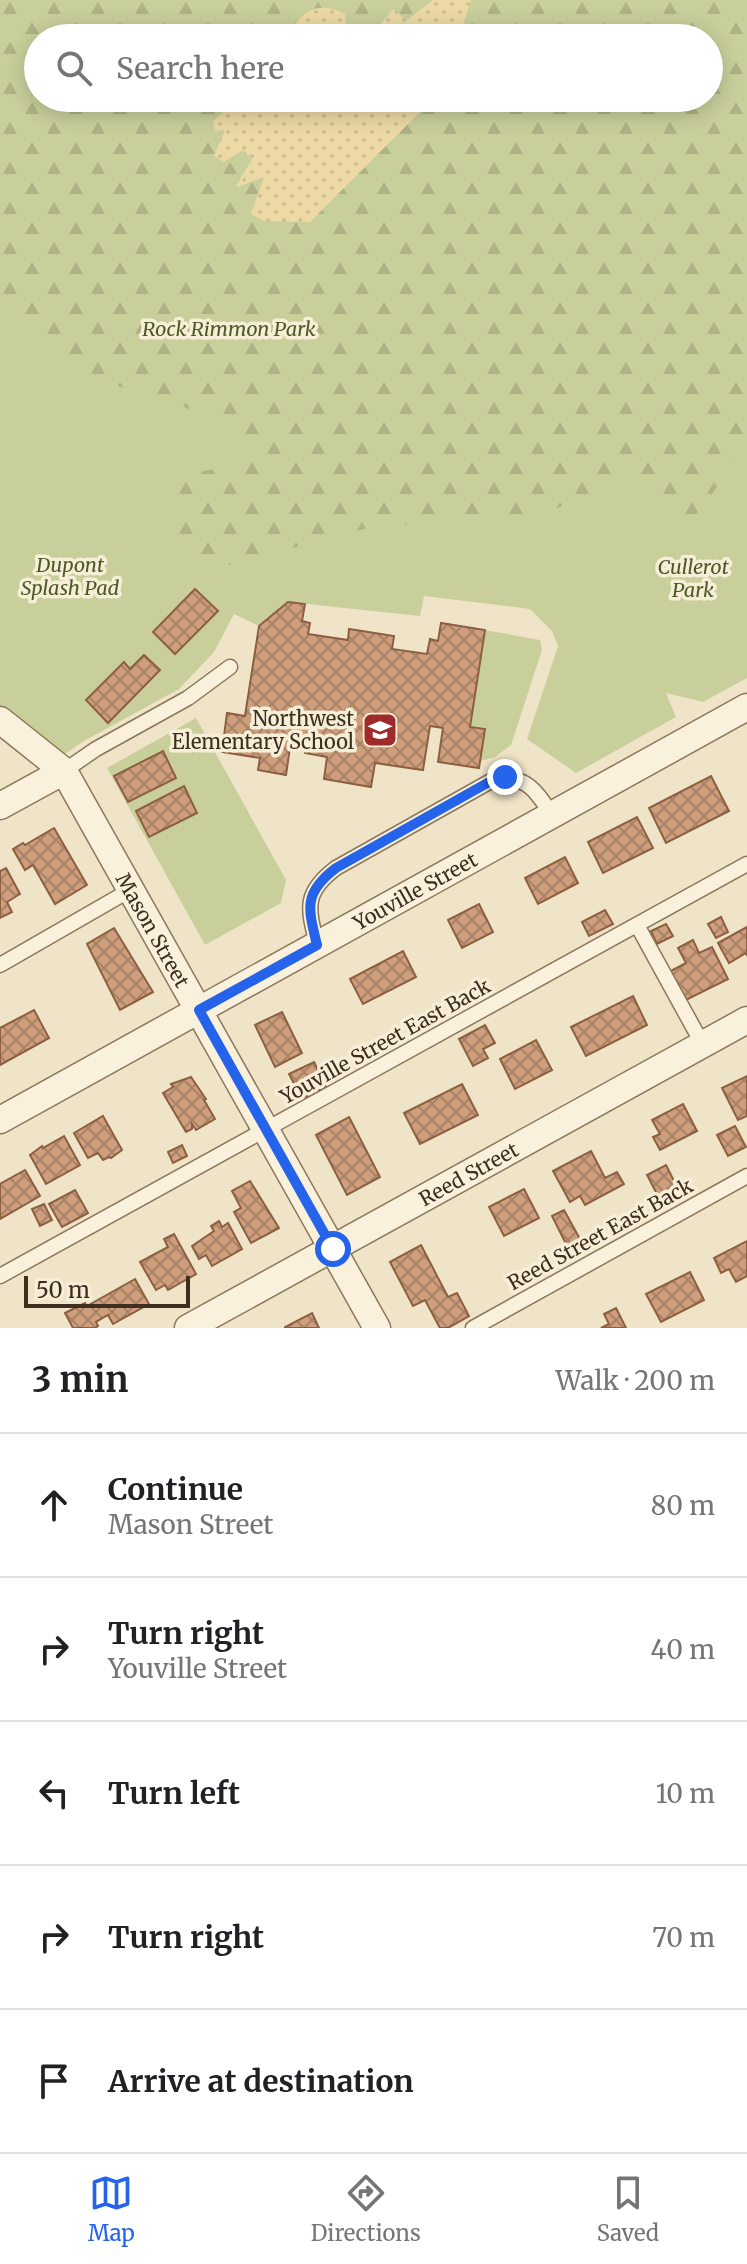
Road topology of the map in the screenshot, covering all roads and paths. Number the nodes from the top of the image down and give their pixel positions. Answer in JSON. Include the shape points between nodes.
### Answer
{"nodes":[{"id":1,"x":230,"y":667,"type":"dead end"},
{"id":2,"x":747,"y":707,"type":"edge"},
{"id":3,"x":0,"y":720,"type":"edge"},
{"id":4,"x":64,"y":771,"type":"junction"},
{"id":5,"x":0,"y":806,"type":"edge"},
{"id":6,"x":552,"y":815,"type":"junction"},
{"id":7,"x":747,"y":864,"type":"edge"},
{"id":8,"x":132,"y":889,"type":"junction"},
{"id":9,"x":637,"y":925,"type":"junction"},
{"id":10,"x":317,"y":945,"type":"junction"},
{"id":11,"x":0,"y":965,"type":"edge"},
{"id":12,"x":199,"y":1010,"type":"junction"},
{"id":13,"x":747,"y":1020,"type":"edge"},
{"id":14,"x":703,"y":1045,"type":"junction"},
{"id":15,"x":0,"y":1120,"type":"edge"},
{"id":16,"x":267,"y":1129,"type":"junction"},
{"id":17,"x":747,"y":1176,"type":"edge"},
{"id":18,"x":333,"y":1249,"type":"junction"},
{"id":19,"x":0,"y":1276,"type":"edge"},
{"id":20,"x":188,"y":1328,"type":"edge"},
{"id":21,"x":377,"y":1328,"type":"edge"},
{"id":22,"x":473,"y":1328,"type":"edge"}],
"edges":[{"from":1,"to":4,"type":"lane"},
{"from":2,"to":6,"type":"street","name":"Youville Street"},
{"from":3,"to":4,"type":"street","name":"Mason Street"},
{"from":4,"to":5,"type":"street"},
{"from":4,"to":8,"type":"street","name":"Mason Street"},
{"from":6,"to":10,"type":"street","name":"Youville Street"},
{"from":6,"to":10,"type":"lane","via":[[536,789],[516,777],[498,777],[321,879],[309,911]]},
{"from":7,"to":9,"type":"lane","name":"Youville Street East Back"},
{"from":8,"to":11,"type":"lane"},
{"from":8,"to":12,"type":"street","name":"Mason Street"},
{"from":9,"to":14,"type":"lane"},
{"from":9,"to":16,"type":"lane","name":"Youville Street East Back"},
{"from":10,"to":12,"type":"street","name":"Youville Street"},
{"from":12,"to":15,"type":"street","name":"Youville Street"},
{"from":12,"to":16,"type":"street","name":"Mason Street"},
{"from":13,"to":14,"type":"street","name":"Reed Street"},
{"from":14,"to":18,"type":"street","name":"Reed Street"},
{"from":16,"to":18,"type":"street","name":"Mason Street"},
{"from":16,"to":19,"type":"lane","name":"Youville Street East Back"},
{"from":17,"to":22,"type":"lane","name":"Reed Street East Back"},
{"from":18,"to":20,"type":"street","name":"Reed Street"},
{"from":18,"to":21,"type":"street","name":"Mason Street"}]}
